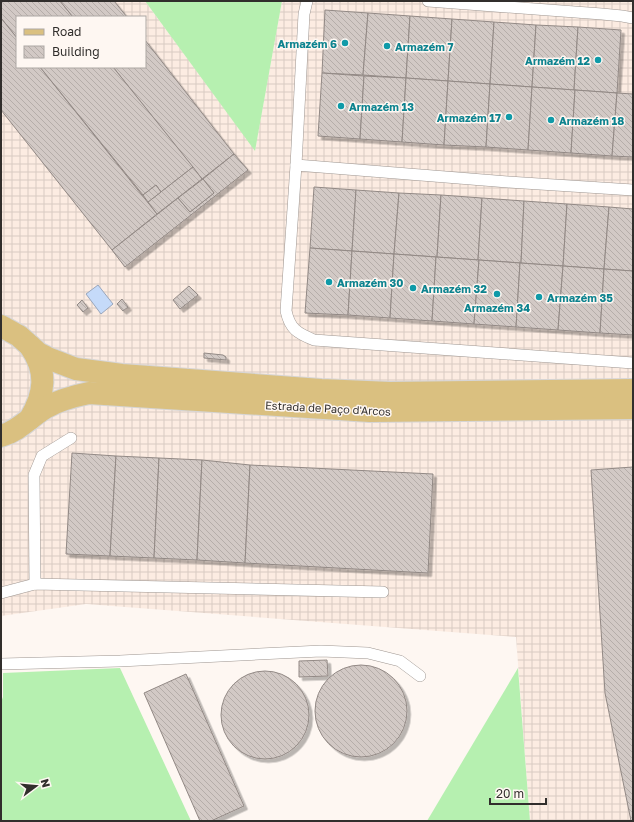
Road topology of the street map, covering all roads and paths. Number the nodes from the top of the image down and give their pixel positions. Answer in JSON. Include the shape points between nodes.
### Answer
{"nodes":[{"id":1,"x":307,"y":1,"type":"edge"},
{"id":2,"x":428,"y":1,"type":"edge"},
{"id":3,"x":633,"y":18,"type":"edge"},
{"id":4,"x":296,"y":165,"type":"junction"},
{"id":5,"x":633,"y":190,"type":"edge"},
{"id":6,"x":1,"y":326,"type":"edge"},
{"id":7,"x":30,"y":346,"type":"junction"},
{"id":8,"x":633,"y":363,"type":"edge"},
{"id":9,"x":633,"y":390,"type":"edge"},
{"id":10,"x":633,"y":408,"type":"edge"},
{"id":11,"x":30,"y":419,"type":"junction"},
{"id":12,"x":1,"y":436,"type":"edge"},
{"id":13,"x":71,"y":438,"type":"dead end"},
{"id":14,"x":35,"y":584,"type":"junction"},
{"id":15,"x":1,"y":592,"type":"edge"},
{"id":16,"x":384,"y":592,"type":"dead end"},
{"id":17,"x":1,"y":664,"type":"edge"},
{"id":18,"x":420,"y":676,"type":"dead end"}],
"edges":[{"from":1,"to":4,"type":"lane","via":[[304,14]]},
{"from":2,"to":3,"type":"lane"},
{"from":4,"to":5,"type":"lane"},
{"from":4,"to":8,"type":"lane","via":[[286,311],[288,321],[294,330],[304,336],[314,340]]},
{"from":6,"to":7,"type":"main road","name":"Estrada de Paço d'Arcos"},
{"from":7,"to":9,"type":"main road","name":"Estrada de Paço d'Arcos","via":[[50,359],[90,371],[321,390],[390,393]]},
{"from":7,"to":11,"type":"main road","name":"Estrada de Paço d'Arcos","via":[[42,368],[43,382],[41,397]]},
{"from":10,"to":11,"type":"main road","name":"Estrada de Paço d'Arcos","via":[[370,411],[89,393],[45,408]]},
{"from":11,"to":12,"type":"main road","name":"Estrada de Paço d'Arcos"},
{"from":13,"to":14,"type":"lane","via":[[42,456],[34,475]]},
{"from":14,"to":15,"type":"lane"},
{"from":14,"to":16,"type":"lane"},
{"from":17,"to":18,"type":"lane","via":[[329,652],[368,653],[400,661]]}]}
